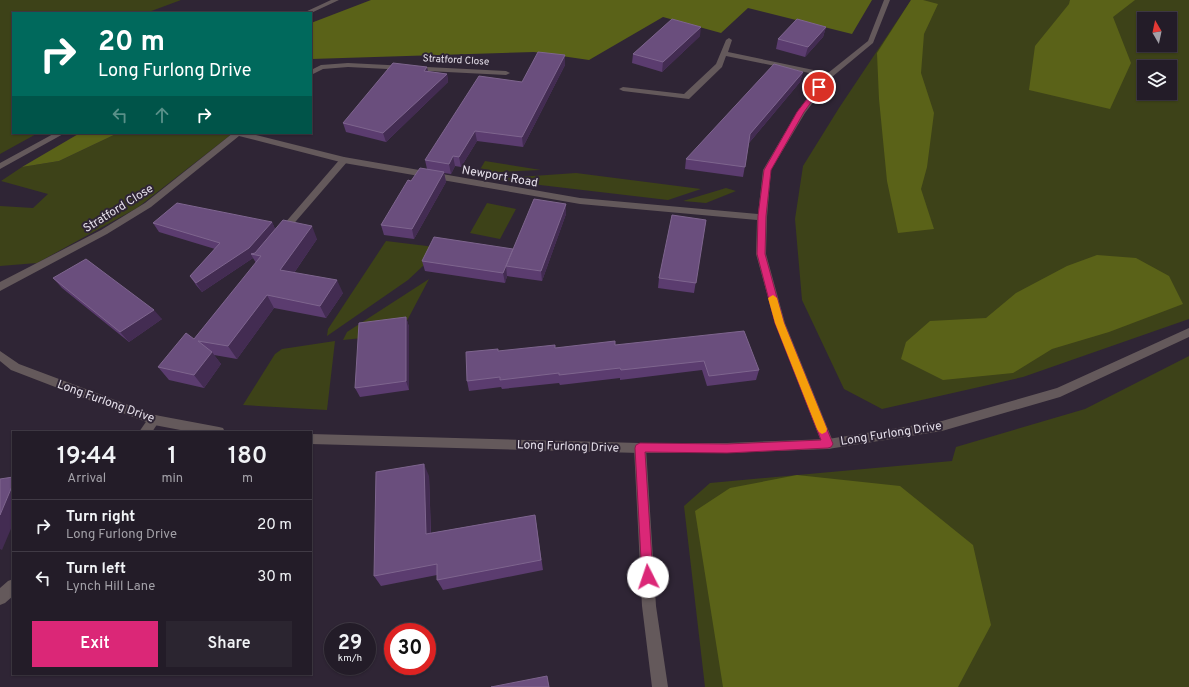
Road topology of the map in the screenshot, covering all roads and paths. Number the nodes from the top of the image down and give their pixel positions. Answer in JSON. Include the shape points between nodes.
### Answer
{"nodes":[{"id":1,"x":336,"y":0,"type":"edge"},
{"id":2,"x":887,"y":0,"type":"edge"},
{"id":3,"x":308,"y":12,"type":"edge"},
{"id":4,"x":729,"y":40,"type":"dead end"},
{"id":5,"x":724,"y":53,"type":"junction"},
{"id":6,"x":312,"y":72,"type":"edge"},
{"id":7,"x":506,"y":73,"type":"dead end"},
{"id":8,"x":829,"y":75,"type":"junction"},
{"id":9,"x":623,"y":89,"type":"dead end"},
{"id":10,"x":58,"y":134,"type":"edge"},
{"id":11,"x":237,"y":134,"type":"edge"},
{"id":12,"x":242,"y":134,"type":"edge"},
{"id":13,"x":344,"y":160,"type":"junction"},
{"id":14,"x":0,"y":166,"type":"edge"},
{"id":15,"x":762,"y":216,"type":"junction"},
{"id":16,"x":277,"y":239,"type":"edge"},
{"id":17,"x":0,"y":287,"type":"edge"},
{"id":18,"x":1189,"y":332,"type":"edge"},
{"id":19,"x":0,"y":355,"type":"edge"},
{"id":20,"x":154,"y":420,"type":"junction"},
{"id":21,"x":146,"y":431,"type":"edge"},
{"id":22,"x":214,"y":431,"type":"edge"},
{"id":23,"x":312,"y":438,"type":"edge"},
{"id":24,"x":828,"y":444,"type":"junction"},
{"id":25,"x":640,"y":448,"type":"junction"},
{"id":26,"x":12,"y":587,"type":"edge"},
{"id":27,"x":0,"y":598,"type":"edge"},
{"id":28,"x":660,"y":687,"type":"edge"}],
"edges":[{"from":1,"to":3,"type":"street"},
{"from":2,"to":8,"type":"street","via":[[871,42]]},
{"from":4,"to":5,"type":"street"},
{"from":5,"to":8,"type":"street"},
{"from":5,"to":9,"type":"street","via":[[719,65],[686,97]]},
{"from":6,"to":7,"type":"street","name":"Stratford Close","via":[[321,67],[348,64]]},
{"from":8,"to":15,"type":"street","via":[[801,112],[767,170]]},
{"from":10,"to":14,"type":"street"},
{"from":11,"to":17,"type":"street","name":"Stratford Close","via":[[148,205],[104,232]]},
{"from":12,"to":13,"type":"street","name":"Newport Road"},
{"from":13,"to":15,"type":"street","name":"Newport Road","via":[[580,202]]},
{"from":13,"to":16,"type":"street"},
{"from":15,"to":24,"type":"street","via":[[761,254],[780,323]]},
{"from":18,"to":24,"type":"street","name":"Long Furlong Drive","via":[[1060,392],[942,426]]},
{"from":19,"to":20,"type":"street","name":"Long Furlong Drive","via":[[15,367]]},
{"from":20,"to":21,"type":"street"},
{"from":20,"to":22,"type":"street","name":"Long Furlong Drive"},
{"from":23,"to":25,"type":"street","name":"Long Furlong Drive"},
{"from":24,"to":25,"type":"street","name":"Long Furlong Drive"},
{"from":25,"to":28,"type":"street","via":[[649,606]]},
{"from":26,"to":27,"type":"street"}]}
